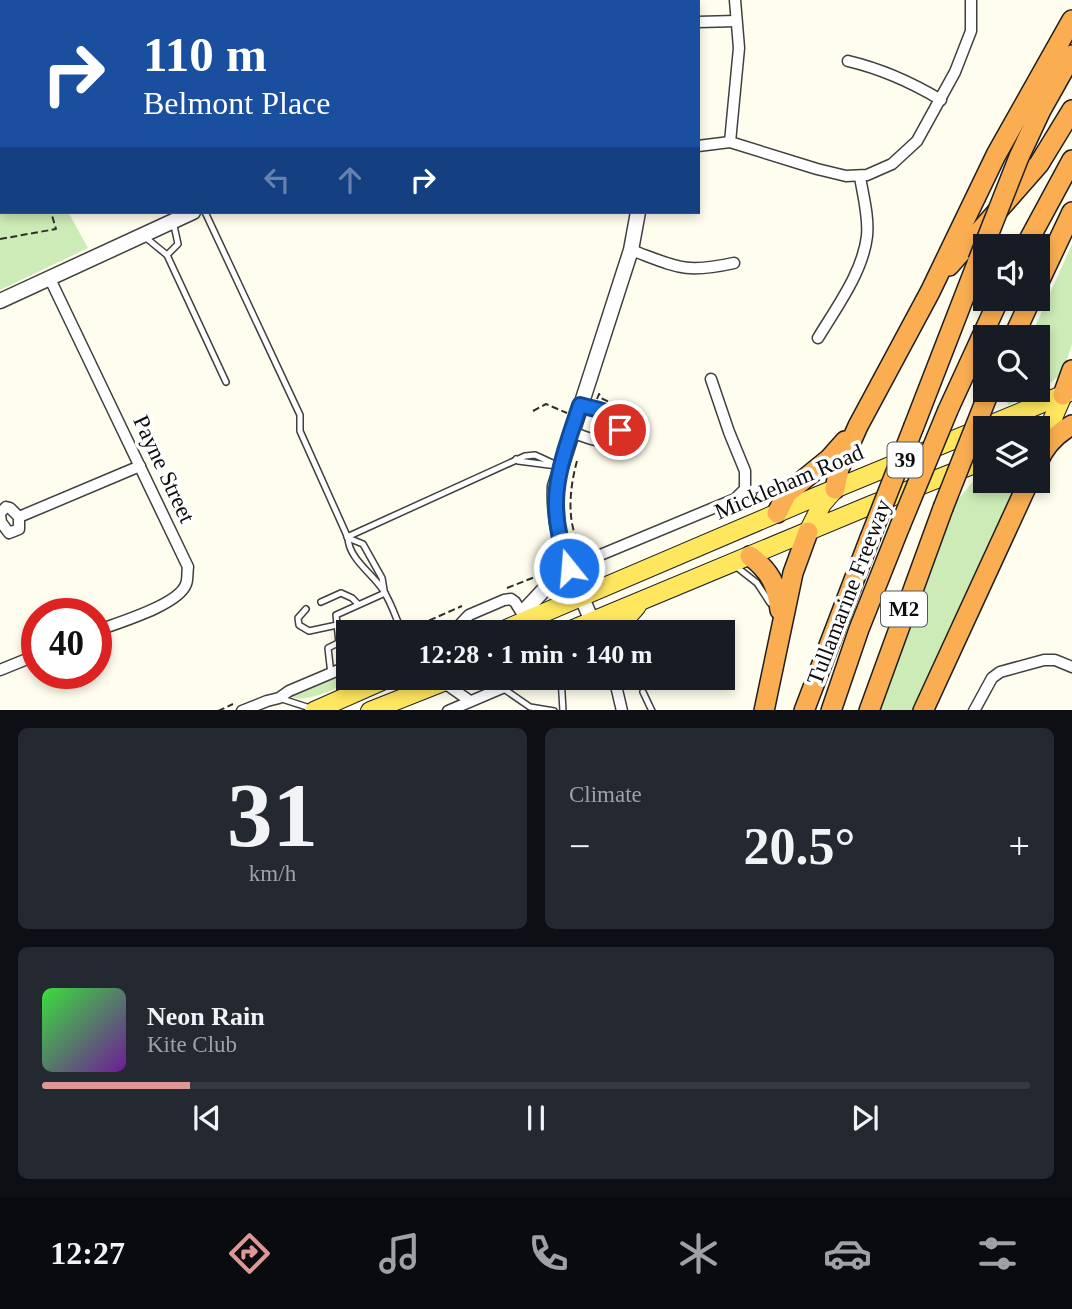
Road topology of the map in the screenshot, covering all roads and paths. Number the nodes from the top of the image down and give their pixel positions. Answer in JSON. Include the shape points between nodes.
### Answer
{"nodes":[{"id":1,"x":735,"y":0,"type":"edge"},
{"id":2,"x":971,"y":0,"type":"edge"},
{"id":3,"x":1072,"y":20,"type":"edge"},
{"id":4,"x":736,"y":21,"type":"junction"},
{"id":5,"x":700,"y":22,"type":"edge"},
{"id":6,"x":1072,"y":55,"type":"edge"},
{"id":7,"x":848,"y":61,"type":"dead end"},
{"id":8,"x":941,"y":100,"type":"junction"},
{"id":9,"x":1072,"y":110,"type":"edge"},
{"id":10,"x":730,"y":142,"type":"junction"},
{"id":11,"x":700,"y":146,"type":"edge"},
{"id":12,"x":1072,"y":160,"type":"edge"},
{"id":13,"x":860,"y":177,"type":"junction"},
{"id":14,"x":1072,"y":212,"type":"edge"},
{"id":15,"x":52,"y":214,"type":"edge"},
{"id":16,"x":189,"y":214,"type":"edge"},
{"id":17,"x":206,"y":214,"type":"edge"},
{"id":18,"x":638,"y":214,"type":"edge"},
{"id":19,"x":173,"y":222,"type":"junction"},
{"id":20,"x":1032,"y":234,"type":"edge"},
{"id":21,"x":143,"y":235,"type":"junction"},
{"id":22,"x":0,"y":239,"type":"edge"},
{"id":23,"x":631,"y":250,"type":"junction"},
{"id":24,"x":167,"y":255,"type":"junction"},
{"id":25,"x":1050,"y":259,"type":"edge"},
{"id":26,"x":734,"y":263,"type":"dead end"},
{"id":27,"x":50,"y":279,"type":"junction"},
{"id":28,"x":930,"y":292,"type":"junction"},
{"id":29,"x":0,"y":301,"type":"edge"},
{"id":30,"x":993,"y":311,"type":"edge"},
{"id":31,"x":818,"y":338,"type":"dead end"},
{"id":32,"x":1072,"y":370,"type":"edge"},
{"id":33,"x":711,"y":379,"type":"dead end"},
{"id":34,"x":226,"y":382,"type":"dead end"},
{"id":35,"x":1068,"y":393,"type":"edge"},
{"id":36,"x":985,"y":402,"type":"edge"},
{"id":37,"x":584,"y":410,"type":"junction"},
{"id":38,"x":533,"y":411,"type":"dead end"},
{"id":39,"x":628,"y":415,"type":"dead end"},
{"id":40,"x":1016,"y":416,"type":"edge"},
{"id":41,"x":1050,"y":425,"type":"edge"},
{"id":42,"x":1072,"y":425,"type":"edge"},
{"id":43,"x":858,"y":426,"type":"junction"},
{"id":44,"x":1050,"y":433,"type":"edge"},
{"id":45,"x":578,"y":434,"type":"junction"},
{"id":46,"x":973,"y":435,"type":"edge"},
{"id":47,"x":1050,"y":442,"type":"edge"},
{"id":48,"x":973,"y":465,"type":"edge"},
{"id":49,"x":140,"y":466,"type":"junction"},
{"id":50,"x":560,"y":467,"type":"junction"},
{"id":51,"x":835,"y":489,"type":"junction"},
{"id":52,"x":1023,"y":493,"type":"edge"},
{"id":53,"x":872,"y":505,"type":"junction"},
{"id":54,"x":777,"y":513,"type":"junction"},
{"id":55,"x":0,"y":514,"type":"edge"},
{"id":56,"x":19,"y":517,"type":"junction"},
{"id":57,"x":808,"y":532,"type":"junction"},
{"id":58,"x":348,"y":537,"type":"junction"},
{"id":59,"x":582,"y":548,"type":"dead end"},
{"id":60,"x":741,"y":560,"type":"junction"},
{"id":61,"x":569,"y":568,"type":"junction"},
{"id":62,"x":385,"y":593,"type":"junction"},
{"id":63,"x":581,"y":597,"type":"junction"},
{"id":64,"x":641,"y":601,"type":"junction"},
{"id":65,"x":321,"y":602,"type":"dead end"},
{"id":66,"x":358,"y":604,"type":"junction"},
{"id":67,"x":306,"y":610,"type":"dead end"},
{"id":68,"x":781,"y":613,"type":"junction"},
{"id":69,"x":336,"y":620,"type":"edge"},
{"id":70,"x":397,"y":620,"type":"edge"},
{"id":71,"x":463,"y":620,"type":"edge"},
{"id":72,"x":526,"y":620,"type":"edge"},
{"id":73,"x":527,"y":620,"type":"edge"},
{"id":74,"x":529,"y":620,"type":"edge"},
{"id":75,"x":591,"y":620,"type":"edge"},
{"id":76,"x":605,"y":620,"type":"edge"},
{"id":77,"x":624,"y":620,"type":"edge"},
{"id":78,"x":112,"y":625,"type":"edge"},
{"id":79,"x":336,"y":625,"type":"edge"},
{"id":80,"x":336,"y":644,"type":"edge"},
{"id":81,"x":21,"y":661,"type":"edge"},
{"id":82,"x":1072,"y":667,"type":"edge"},
{"id":83,"x":0,"y":670,"type":"edge"},
{"id":84,"x":336,"y":672,"type":"edge"},
{"id":85,"x":331,"y":674,"type":"junction"},
{"id":86,"x":361,"y":690,"type":"edge"},
{"id":87,"x":426,"y":690,"type":"edge"},
{"id":88,"x":459,"y":690,"type":"edge"},
{"id":89,"x":497,"y":690,"type":"edge"},
{"id":90,"x":505,"y":690,"type":"edge"},
{"id":91,"x":562,"y":690,"type":"edge"},
{"id":92,"x":617,"y":690,"type":"edge"},
{"id":93,"x":643,"y":692,"type":"dead end"},
{"id":94,"x":279,"y":698,"type":"junction"},
{"id":95,"x":470,"y":701,"type":"junction"},
{"id":96,"x":259,"y":706,"type":"edge"},
{"id":97,"x":387,"y":707,"type":"edge"},
{"id":98,"x":242,"y":710,"type":"edge"},
{"id":99,"x":314,"y":710,"type":"edge"},
{"id":100,"x":370,"y":710,"type":"edge"},
{"id":101,"x":447,"y":710,"type":"edge"},
{"id":102,"x":554,"y":710,"type":"edge"},
{"id":103,"x":563,"y":710,"type":"edge"},
{"id":104,"x":622,"y":710,"type":"edge"},
{"id":105,"x":652,"y":710,"type":"edge"},
{"id":106,"x":764,"y":710,"type":"edge"},
{"id":107,"x":804,"y":710,"type":"edge"},
{"id":108,"x":831,"y":710,"type":"edge"},
{"id":109,"x":869,"y":710,"type":"edge"},
{"id":110,"x":923,"y":710,"type":"edge"},
{"id":111,"x":974,"y":710,"type":"edge"}],
"edges":[{"from":1,"to":4,"type":"street"},
{"from":2,"to":8,"type":"street","via":[[971,31]]},
{"from":3,"to":28,"type":"highway","via":[[996,155]]},
{"from":4,"to":5,"type":"street"},
{"from":4,"to":10,"type":"street"},
{"from":6,"to":107,"type":"highway","bridge":true,"via":[[1019,157]]},
{"from":7,"to":8,"type":"street","via":[[876,67]]},
{"from":8,"to":13,"type":"street","via":[[905,154]]},
{"from":9,"to":28,"type":"highway","via":[[1039,164]]},
{"from":10,"to":11,"type":"street"},
{"from":10,"to":13,"type":"street"},
{"from":12,"to":20,"type":"highway"},
{"from":13,"to":31,"type":"street","via":[[867,222],[864,250]]},
{"from":14,"to":25,"type":"highway"},
{"from":15,"to":22,"type":"path","via":[[57,229]]},
{"from":16,"to":19,"type":"street"},
{"from":17,"to":58,"type":"lane","via":[[300,415],[300,430]]},
{"from":18,"to":23,"type":"street"},
{"from":19,"to":21,"type":"street"},
{"from":19,"to":24,"type":"lane","via":[[178,244]]},
{"from":21,"to":24,"type":"lane"},
{"from":21,"to":27,"type":"street"},
{"from":23,"to":26,"type":"street","via":[[691,270]]},
{"from":23,"to":37,"type":"street"},
{"from":24,"to":34,"type":"lane"},
{"from":27,"to":29,"type":"street"},
{"from":27,"to":49,"type":"street","name":"Payne Street"},
{"from":28,"to":43,"type":"highway"},
{"from":30,"to":108,"type":"highway","name":"Tullamarine Freeway","number":"M2","bridge":true,"via":[[900,526]]},
{"from":32,"to":35,"type":"highway"},
{"from":33,"to":61,"type":"street","name":"Mickleham Road","via":[[747,477],[745,489],[735,499]]},
{"from":35,"to":40,"type":"main road","name":"Mickleham Road","number":"39"},
{"from":35,"to":41,"type":"main road"},
{"from":36,"to":109,"type":"highway","number":"M2","bridge":true},
{"from":37,"to":38,"type":"path","via":[[546,404]]},
{"from":37,"to":39,"type":"path","via":[[599,394]]},
{"from":37,"to":45,"type":"street"},
{"from":37,"to":45,"type":"street","via":[[615,416],[619,434],[608,441]]},
{"from":42,"to":44,"type":"main road"},
{"from":42,"to":47,"type":"highway"},
{"from":43,"to":51,"type":"highway"},
{"from":43,"to":54,"type":"highway","via":[[829,459],[788,493]]},
{"from":45,"to":50,"type":"street"},
{"from":45,"to":59,"type":"path","via":[[570,500],[576,539]]},
{"from":46,"to":51,"type":"main road","name":"Mickleham Road","number":"39"},
{"from":48,"to":53,"type":"main road","number":"39"},
{"from":49,"to":56,"type":"street"},
{"from":49,"to":78,"type":"street","name":"Payne Street","via":[[188,567],[186,585],[168,602]]},
{"from":50,"to":58,"type":"lane","via":[[516,459]]},
{"from":50,"to":61,"type":"street","via":[[555,516]]},
{"from":51,"to":53,"type":"main road"},
{"from":51,"to":54,"type":"main road","name":"Mickleham Road","number":"39"},
{"from":51,"to":57,"type":"main road","via":[[822,503]]},
{"from":52,"to":110,"type":"highway"},
{"from":53,"to":57,"type":"main road","number":"39"},
{"from":54,"to":63,"type":"main road","name":"Mickleham Road","number":"39"},
{"from":55,"to":56,"type":"street","via":[[10,508]]},
{"from":55,"to":56,"type":"street","via":[[9,533],[19,529]]},
{"from":57,"to":60,"type":"main road","number":"39"},
{"from":57,"to":68,"type":"highway"},
{"from":58,"to":62,"type":"lane","via":[[359,564]]},
{"from":58,"to":62,"type":"lane","via":[[363,544]]},
{"from":60,"to":64,"type":"main road","number":"39"},
{"from":60,"to":68,"type":"highway","via":[[771,575]]},
{"from":61,"to":63,"type":"street"},
{"from":61,"to":73,"type":"street","via":[[526,609]]},
{"from":62,"to":66,"type":"lane"},
{"from":62,"to":70,"type":"lane"},
{"from":63,"to":74,"type":"main road","name":"Mickleham Road","number":"39"},
{"from":63,"to":75,"type":"street"},
{"from":64,"to":76,"type":"main road","number":"39"},
{"from":64,"to":77,"type":"main road"},
{"from":65,"to":66,"type":"lane","via":[[341,593]]},
{"from":66,"to":69,"type":"lane","via":[[336,615]]},
{"from":67,"to":79,"type":"lane","via":[[298,618],[299,625],[309,631]]},
{"from":68,"to":106,"type":"highway"},
{"from":71,"to":72,"type":"street","via":[[507,600],[514,601]]},
{"from":80,"to":85,"type":"lane","via":[[328,648]]},
{"from":81,"to":83,"type":"street"},
{"from":82,"to":111,"type":"street","via":[[1044,660],[1000,673],[992,678]]},
{"from":84,"to":85,"type":"street"},
{"from":85,"to":94,"type":"street"},
{"from":86,"to":99,"type":"main road"},
{"from":87,"to":97,"type":"main road"},
{"from":88,"to":95,"type":"street"},
{"from":89,"to":95,"type":"street"},
{"from":90,"to":102,"type":"lane","via":[[530,707]]},
{"from":91,"to":103,"type":"lane"},
{"from":92,"to":104,"type":"street"},
{"from":93,"to":105,"type":"lane"},
{"from":94,"to":96,"type":"street"},
{"from":94,"to":99,"type":"lane"},
{"from":95,"to":101,"type":"street"},
{"from":96,"to":98,"type":"street"},
{"from":97,"to":100,"type":"main road"}]}
